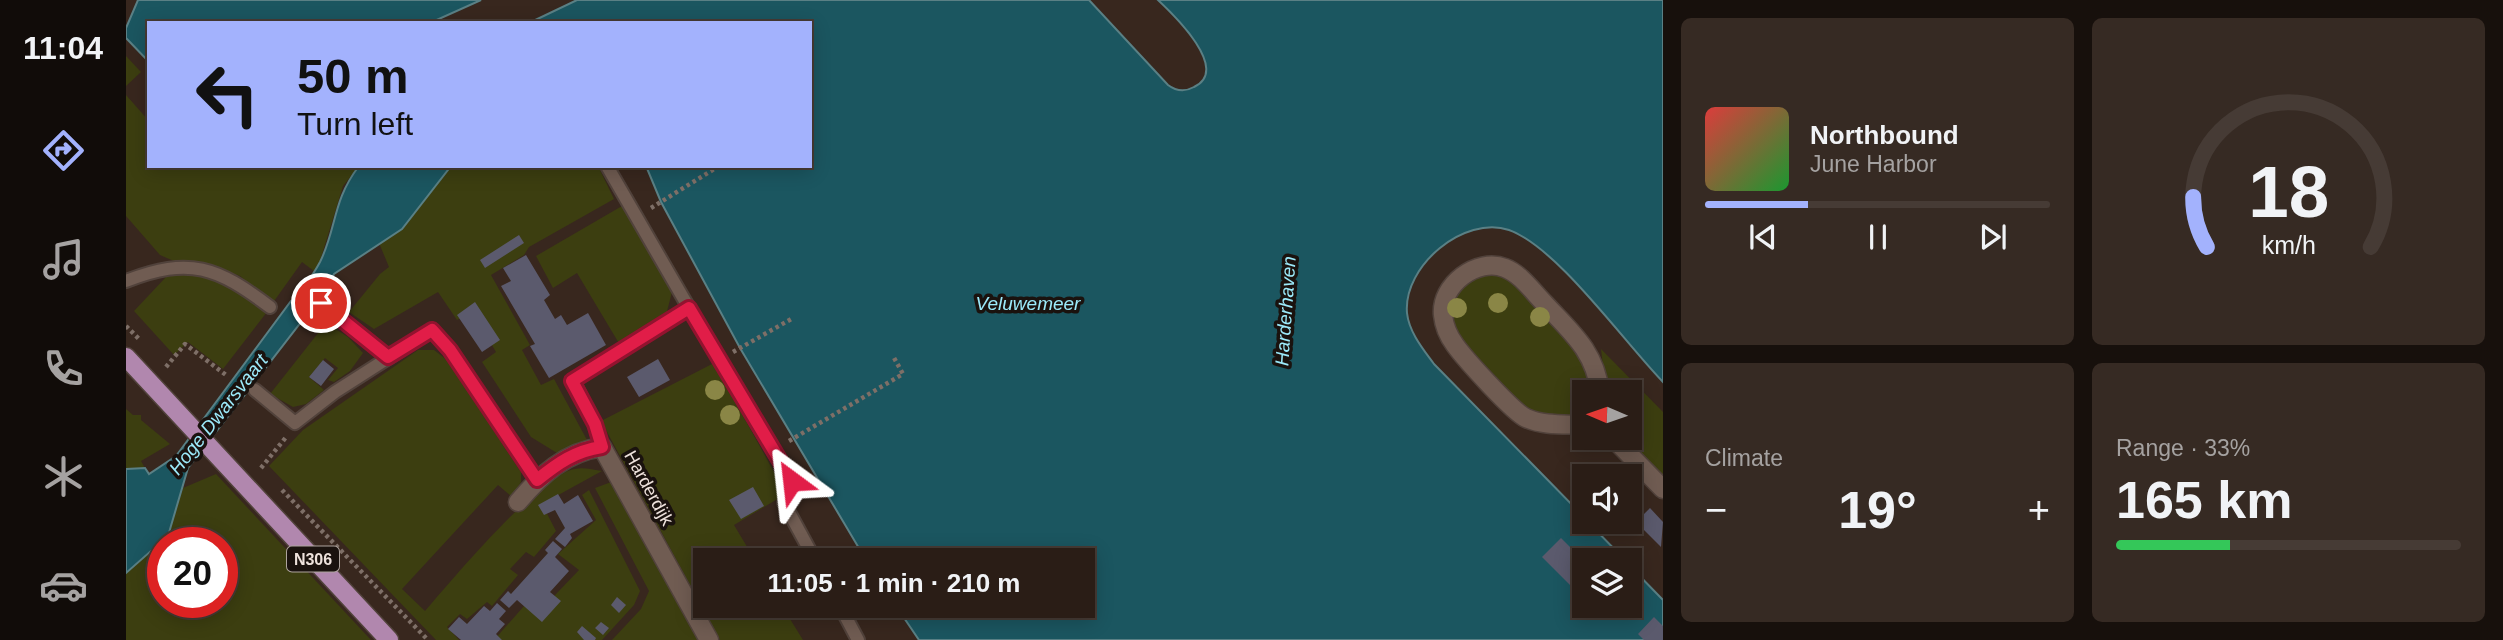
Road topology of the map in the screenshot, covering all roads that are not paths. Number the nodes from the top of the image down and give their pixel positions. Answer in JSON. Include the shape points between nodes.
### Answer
{"nodes":[{"id":1,"x":608,"y":168,"type":"edge"},
{"id":2,"x":126,"y":281,"type":"edge"},
{"id":3,"x":321,"y":303,"type":"dead end"},
{"id":4,"x":270,"y":307,"type":"dead end"},
{"id":5,"x":689,"y":308,"type":"junction"},
{"id":6,"x":126,"y":356,"type":"edge"},
{"id":7,"x":388,"y":357,"type":"junction"},
{"id":8,"x":1596,"y":380,"type":"edge"},
{"id":9,"x":255,"y":390,"type":"dead end"},
{"id":10,"x":1572,"y":424,"type":"edge"},
{"id":11,"x":602,"y":447,"type":"junction"},
{"id":12,"x":1625,"y":450,"type":"edge"},
{"id":13,"x":537,"y":480,"type":"junction"},
{"id":14,"x":792,"y":481,"type":"dead end"},
{"id":15,"x":1663,"y":489,"type":"edge"},
{"id":16,"x":518,"y":502,"type":"dead end"},
{"id":17,"x":784,"y":503,"type":"dead end"},
{"id":18,"x":808,"y":548,"type":"edge"},
{"id":19,"x":846,"y":618,"type":"edge"},
{"id":20,"x":389,"y":640,"type":"edge"},
{"id":21,"x":709,"y":640,"type":"edge"},
{"id":22,"x":858,"y":640,"type":"edge"}],
"edges":[{"from":1,"to":5,"type":"lane"},
{"from":2,"to":4,"type":"lane","via":[[160,268],[202,269],[234,280]]},
{"from":3,"to":7,"type":"lane"},
{"from":5,"to":11,"type":"lane","via":[[572,381]]},
{"from":5,"to":14,"type":"lane"},
{"from":6,"to":20,"type":"main road","number":"N306"},
{"from":7,"to":9,"type":"lane","via":[[295,423]]},
{"from":7,"to":13,"type":"lane","via":[[432,330]]},
{"from":8,"to":10,"type":"street","via":[[1588,351],[1524,281],[1506,268],[1488,264],[1454,284],[1444,298],[1443,315],[1454,344],[1522,416],[1538,423]]},
{"from":11,"to":13,"type":"street","name":"Harderdijk","via":[[566,457]]},
{"from":11,"to":21,"type":"street","name":"Harderdijk"},
{"from":12,"to":15,"type":"street"},
{"from":13,"to":16,"type":"street","name":"Harderdijk"},
{"from":17,"to":18,"type":"lane"},
{"from":19,"to":22,"type":"lane"}]}
